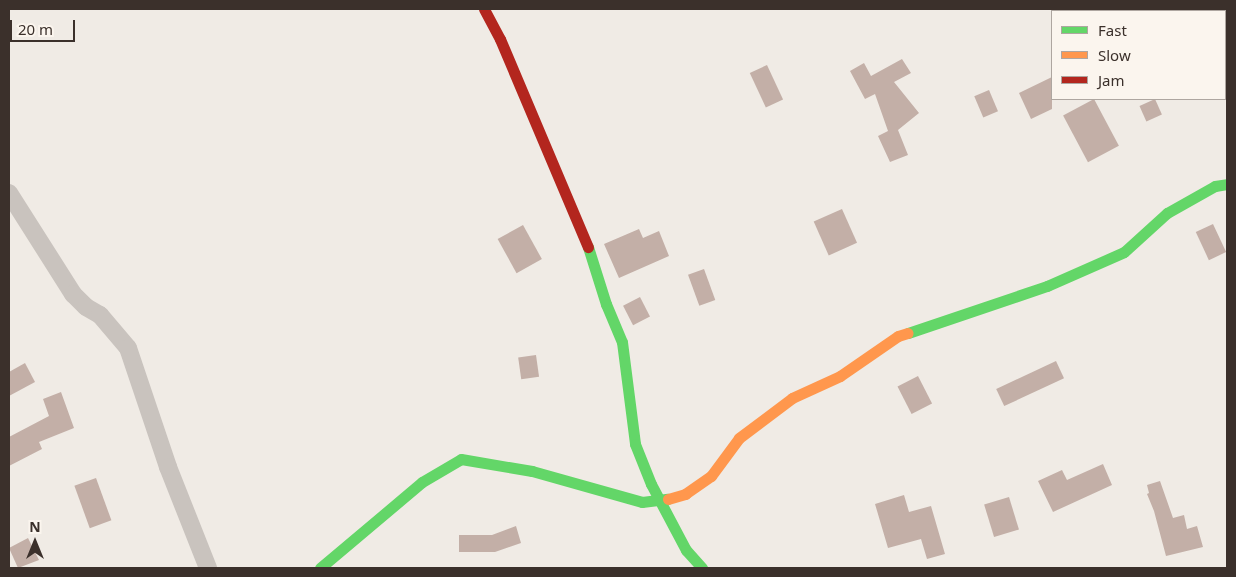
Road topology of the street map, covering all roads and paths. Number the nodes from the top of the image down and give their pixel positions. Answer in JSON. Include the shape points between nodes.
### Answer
{"nodes":[{"id":1,"x":484,"y":9,"type":"edge"},
{"id":2,"x":1227,"y":184,"type":"edge"},
{"id":3,"x":9,"y":193,"type":"edge"},
{"id":4,"x":661,"y":501,"type":"junction"},
{"id":5,"x":208,"y":568,"type":"edge"},
{"id":6,"x":320,"y":568,"type":"edge"},
{"id":7,"x":702,"y":568,"type":"edge"}],
"edges":[{"from":1,"to":4,"type":"street","via":[[500,39],[587,245],[622,342],[635,444]]},
{"from":2,"to":4,"type":"street","via":[[1215,186],[1167,213],[1124,252],[1047,286],[898,336],[840,376],[792,398],[739,438],[711,476],[685,494]]},
{"from":3,"to":5,"type":"street","via":[[73,294],[100,316],[128,348],[168,467]]},
{"from":4,"to":6,"type":"street","via":[[642,502],[532,471],[462,460],[422,482]]},
{"from":4,"to":7,"type":"street","via":[[686,550]]}]}
